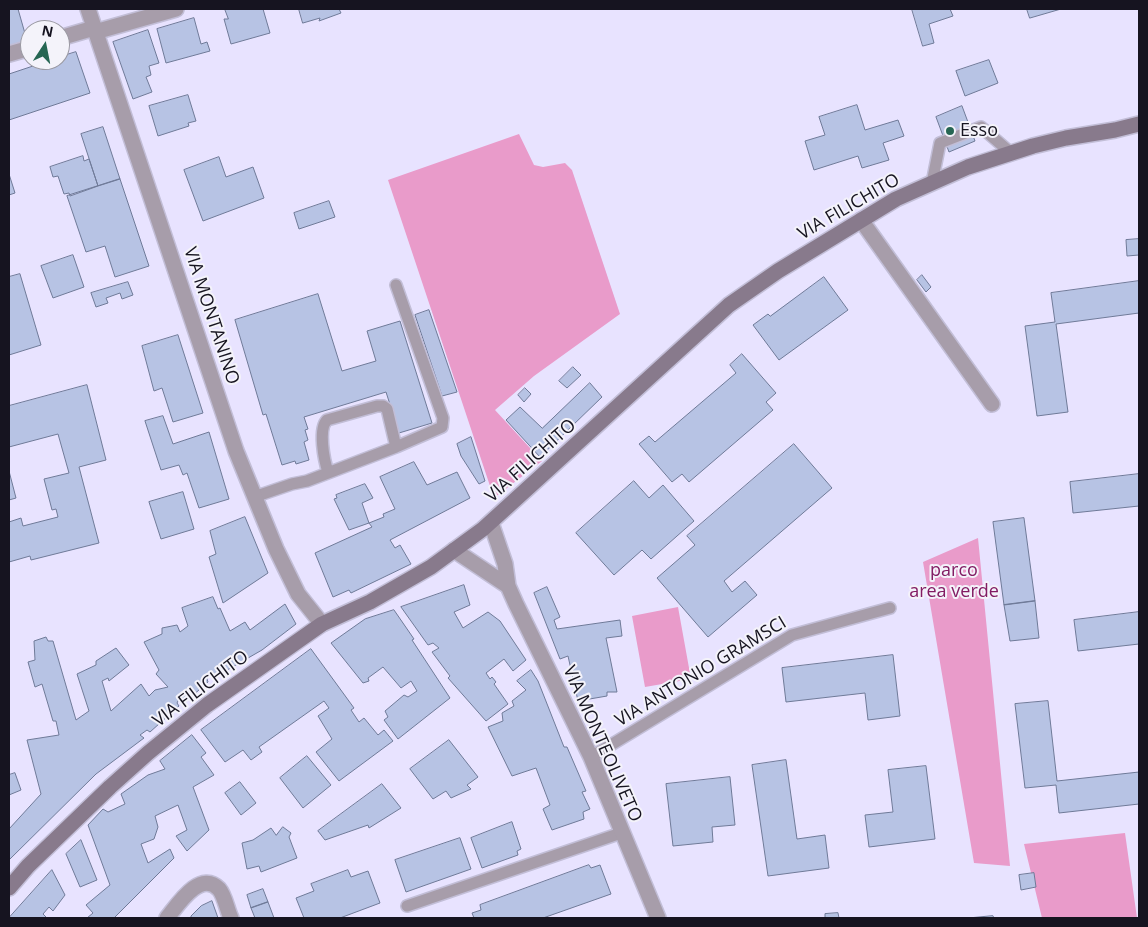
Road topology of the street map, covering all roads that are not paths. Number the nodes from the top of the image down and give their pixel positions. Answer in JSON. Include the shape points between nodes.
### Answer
{"nodes":[{"id":1,"x":88,"y":9,"type":"edge"},
{"id":2,"x":176,"y":9,"type":"edge"},
{"id":3,"x":95,"y":30,"type":"junction"},
{"id":4,"x":70,"y":36,"type":"edge"},
{"id":5,"x":1139,"y":124,"type":"edge"},
{"id":6,"x":1115,"y":130,"type":"junction"},
{"id":7,"x":1139,"y":135,"type":"edge"},
{"id":8,"x":1011,"y":153,"type":"junction"},
{"id":9,"x":932,"y":183,"type":"junction"},
{"id":10,"x":861,"y":220,"type":"junction"},
{"id":11,"x":396,"y":285,"type":"dead end"},
{"id":12,"x":992,"y":404,"type":"dead end"},
{"id":13,"x":396,"y":447,"type":"junction"},
{"id":14,"x":328,"y":472,"type":"junction"},
{"id":15,"x":254,"y":497,"type":"junction"},
{"id":16,"x":491,"y":523,"type":"junction"},
{"id":17,"x":454,"y":550,"type":"junction"},
{"id":18,"x":508,"y":586,"type":"junction"},
{"id":19,"x":890,"y":608,"type":"dead end"},
{"id":20,"x":322,"y":624,"type":"junction"},
{"id":21,"x":590,"y":757,"type":"junction"},
{"id":22,"x":621,"y":833,"type":"junction"},
{"id":23,"x":9,"y":888,"type":"edge"},
{"id":24,"x":407,"y":906,"type":"dead end"},
{"id":25,"x":168,"y":918,"type":"edge"},
{"id":26,"x":231,"y":918,"type":"edge"},
{"id":27,"x":658,"y":918,"type":"edge"}],
"edges":[{"from":1,"to":3,"type":"street","name":"VIA MONTANINO"},
{"from":2,"to":3,"type":"street"},
{"from":3,"to":4,"type":"street"},
{"from":3,"to":15,"type":"street","name":"VIA MONTANINO","via":[[236,452]]},
{"from":5,"to":6,"type":"street","name":"VIA FILICHITO"},
{"from":6,"to":7,"type":"street","name":"VIA FILICHITO"},
{"from":6,"to":8,"type":"street","name":"VIA FILICHITO","via":[[1066,138]]},
{"from":8,"to":9,"type":"street","name":"VIA FILICHITO"},
{"from":8,"to":9,"type":"lane","via":[[982,127],[940,143]]},
{"from":9,"to":10,"type":"street","name":"VIA FILICHITO"},
{"from":10,"to":12,"type":"street"},
{"from":10,"to":16,"type":"street","name":"VIA FILICHITO","via":[[729,305]]},
{"from":11,"to":13,"type":"lane","via":[[443,418],[442,427]]},
{"from":13,"to":14,"type":"lane"},
{"from":13,"to":14,"type":"lane","via":[[387,409],[383,406],[327,420],[322,429]]},
{"from":14,"to":15,"type":"lane"},
{"from":15,"to":20,"type":"street","name":"VIA MONTANINO","via":[[298,594]]},
{"from":16,"to":17,"type":"street","name":"VIA FILICHITO"},
{"from":16,"to":18,"type":"street","name":"VIA MONTEOLIVETO","via":[[505,564]]},
{"from":17,"to":18,"type":"street"},
{"from":17,"to":20,"type":"street","name":"VIA FILICHITO","via":[[370,602]]},
{"from":18,"to":21,"type":"street","name":"VIA MONTEOLIVETO"},
{"from":19,"to":21,"type":"lane","name":"VIA ANTONIO GRAMSCI","via":[[792,635]]},
{"from":20,"to":23,"type":"street","name":"VIA FILICHITO","via":[[207,705],[148,752],[34,859]]},
{"from":21,"to":22,"type":"street","name":"VIA MONTEOLIVETO"},
{"from":22,"to":24,"type":"lane"},
{"from":22,"to":27,"type":"street","name":"VIA MONTEOLIVETO"},
{"from":25,"to":26,"type":"street","via":[[191,889],[205,883],[221,892]]}]}
